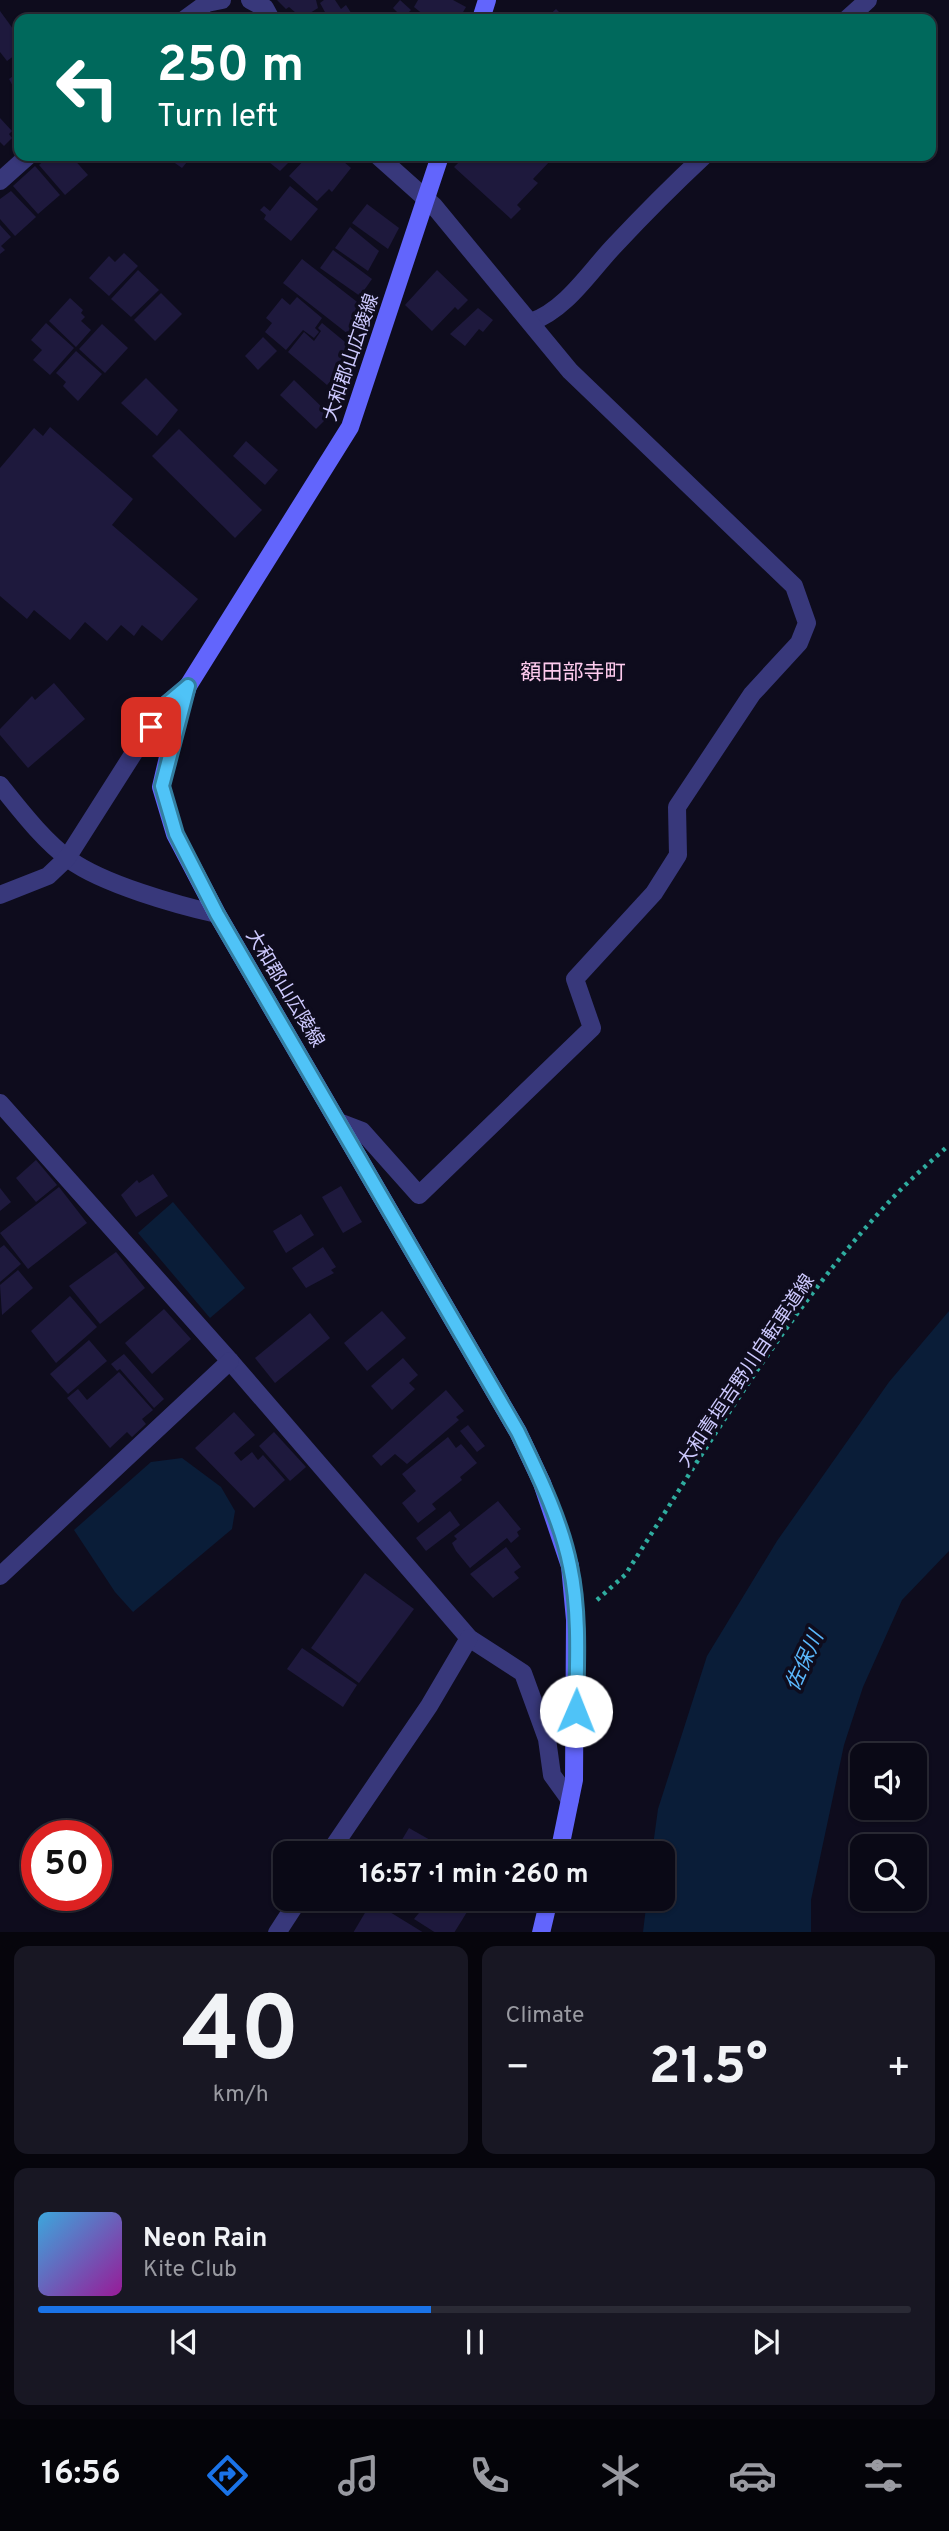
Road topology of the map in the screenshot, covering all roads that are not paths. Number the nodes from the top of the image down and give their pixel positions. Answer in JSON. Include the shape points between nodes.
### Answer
{"nodes":[{"id":1,"x":250,"y":0,"type":"edge"},
{"id":2,"x":868,"y":0,"type":"edge"},
{"id":3,"x":211,"y":1,"type":"edge"},
{"id":4,"x":192,"y":14,"type":"edge"},
{"id":5,"x":268,"y":14,"type":"edge"},
{"id":6,"x":853,"y":14,"type":"edge"},
{"id":7,"x":22,"y":161,"type":"edge"},
{"id":8,"x":384,"y":161,"type":"edge"},
{"id":9,"x":438,"y":161,"type":"edge"},
{"id":10,"x":699,"y":161,"type":"edge"},
{"id":11,"x":0,"y":181,"type":"edge"},
{"id":12,"x":425,"y":198,"type":"junction"},
{"id":13,"x":531,"y":322,"type":"junction"},
{"id":14,"x":188,"y":686,"type":"junction"},
{"id":15,"x":0,"y":785,"type":"edge"},
{"id":16,"x":67,"y":858,"type":"junction"},
{"id":17,"x":0,"y":895,"type":"edge"},
{"id":18,"x":217,"y":914,"type":"junction"},
{"id":19,"x":0,"y":1102,"type":"edge"},
{"id":20,"x":341,"y":1123,"type":"junction"},
{"id":21,"x":230,"y":1361,"type":"junction"},
{"id":22,"x":0,"y":1576,"type":"edge"},
{"id":23,"x":469,"y":1638,"type":"junction"},
{"id":24,"x":570,"y":1800,"type":"junction"},
{"id":25,"x":337,"y":1841,"type":"edge"},
{"id":26,"x":561,"y":1841,"type":"edge"},
{"id":27,"x":291,"y":1911,"type":"edge"},
{"id":28,"x":546,"y":1911,"type":"edge"},
{"id":29,"x":278,"y":1932,"type":"edge"},
{"id":30,"x":541,"y":1932,"type":"edge"}],
"edges":[{"from":1,"to":5,"type":"street"},
{"from":2,"to":6,"type":"street"},
{"from":3,"to":4,"type":"street"},
{"from":7,"to":11,"type":"street"},
{"from":8,"to":12,"type":"street"},
{"from":9,"to":12,"type":"main road","name":"大和郡山広陵線"},
{"from":10,"to":13,"type":"street","via":[[575,290]]},
{"from":12,"to":13,"type":"street"},
{"from":12,"to":14,"type":"main road","name":"大和郡山広陵線","via":[[350,427]]},
{"from":13,"to":20,"type":"street","via":[[570,371],[794,586],[807,623],[799,643],[752,694],[677,807],[678,855],[654,894],[575,979],[592,1028],[419,1195],[362,1131]]},
{"from":14,"to":16,"type":"street","via":[[163,707]]},
{"from":14,"to":18,"type":"main road","name":"大和郡山広陵線","via":[[162,786],[176,834]]},
{"from":15,"to":16,"type":"street"},
{"from":16,"to":17,"type":"street","via":[[48,876]]},
{"from":16,"to":18,"type":"street","via":[[87,871]]},
{"from":18,"to":20,"type":"main road","name":"大和郡山広陵線"},
{"from":19,"to":21,"type":"street"},
{"from":20,"to":24,"type":"main road","name":"大和郡山広陵線","via":[[530,1457],[570,1566],[575,1620]]},
{"from":21,"to":22,"type":"street"},
{"from":21,"to":23,"type":"street"},
{"from":23,"to":24,"type":"street","via":[[523,1673],[547,1739],[552,1775]]},
{"from":23,"to":25,"type":"street"},
{"from":24,"to":26,"type":"main road","name":"大和郡山広陵線"},
{"from":27,"to":29,"type":"street"},
{"from":28,"to":30,"type":"main road"}]}
